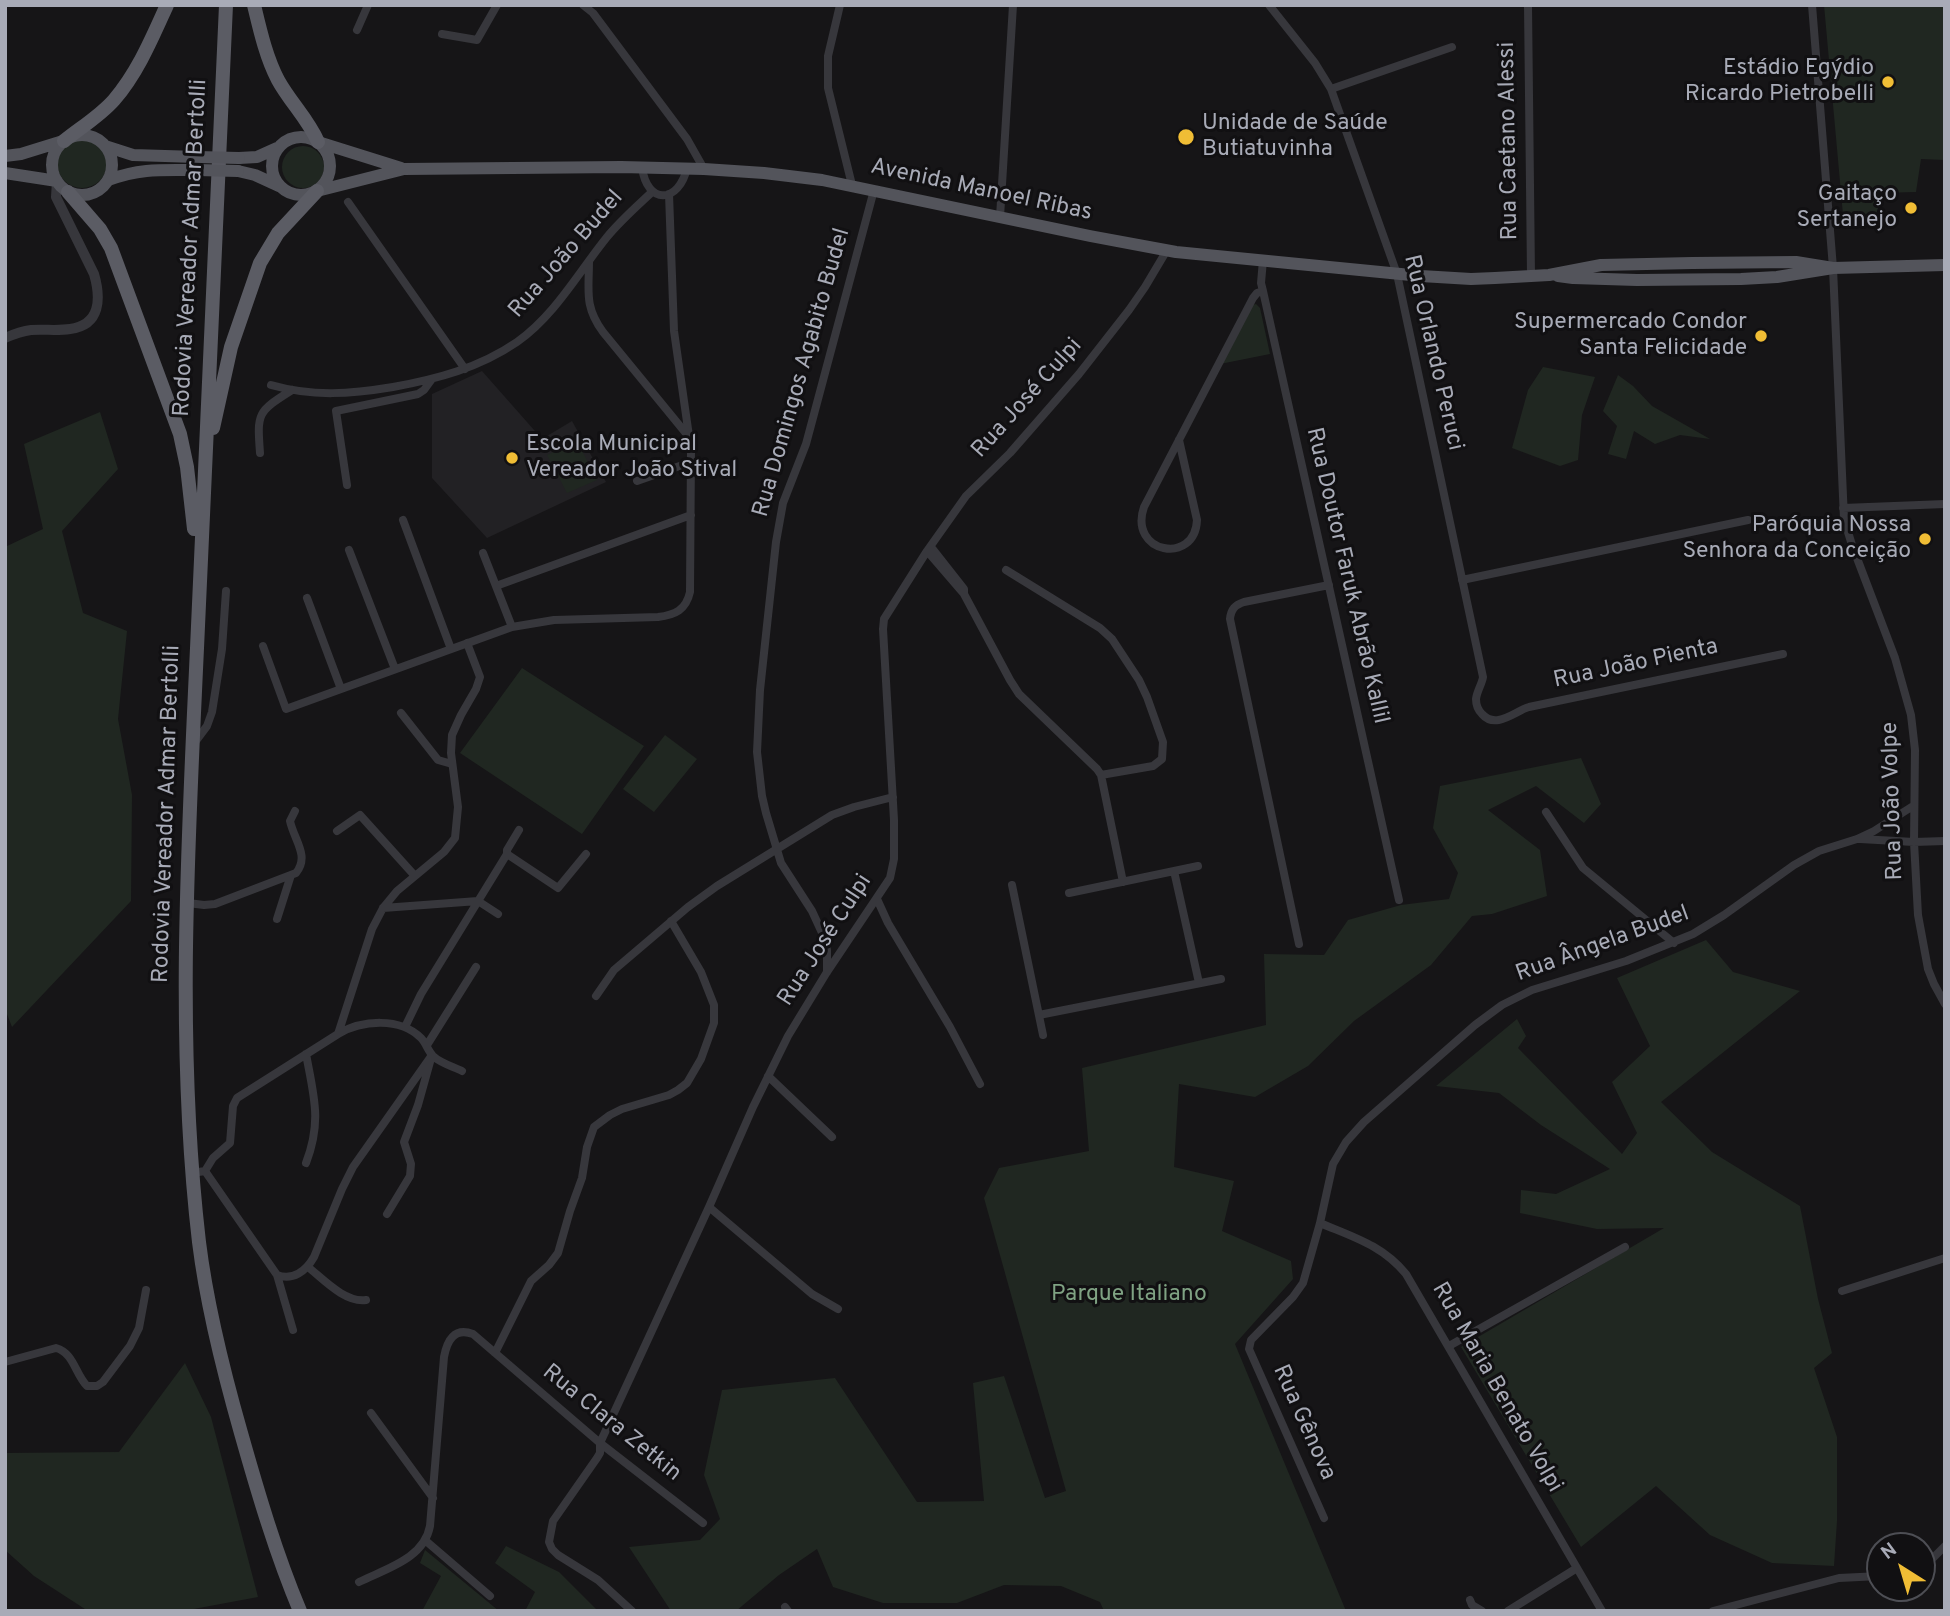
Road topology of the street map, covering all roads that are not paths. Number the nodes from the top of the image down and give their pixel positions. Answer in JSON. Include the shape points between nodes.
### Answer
{"nodes":[{"id":1,"x":167,"y":5,"type":"edge"},
{"id":2,"x":226,"y":5,"type":"edge"},
{"id":3,"x":254,"y":5,"type":"edge"},
{"id":4,"x":368,"y":5,"type":"edge"},
{"id":5,"x":497,"y":5,"type":"edge"},
{"id":6,"x":583,"y":5,"type":"edge"},
{"id":7,"x":840,"y":5,"type":"edge"},
{"id":8,"x":1013,"y":5,"type":"edge"},
{"id":9,"x":1269,"y":5,"type":"edge"},
{"id":10,"x":1528,"y":5,"type":"edge"},
{"id":11,"x":1812,"y":5,"type":"edge"},
{"id":12,"x":357,"y":30,"type":"dead end"},
{"id":13,"x":442,"y":34,"type":"dead end"},
{"id":14,"x":1452,"y":47,"type":"dead end"},
{"id":15,"x":1331,"y":89,"type":"junction"},
{"id":16,"x":64,"y":141,"type":"junction"},
{"id":17,"x":318,"y":142,"type":"junction"},
{"id":18,"x":105,"y":145,"type":"junction"},
{"id":19,"x":277,"y":148,"type":"junction"},
{"id":20,"x":5,"y":156,"type":"edge"},
{"id":21,"x":156,"y":163,"type":"junction"},
{"id":22,"x":239,"y":165,"type":"junction"},
{"id":23,"x":642,"y":167,"type":"junction"},
{"id":24,"x":687,"y":168,"type":"junction"},
{"id":25,"x":404,"y":169,"type":"junction"},
{"id":26,"x":704,"y":169,"type":"junction"},
{"id":27,"x":5,"y":173,"type":"edge"},
{"id":28,"x":108,"y":180,"type":"junction"},
{"id":29,"x":57,"y":181,"type":"junction"},
{"id":30,"x":279,"y":186,"type":"junction"},
{"id":31,"x":852,"y":186,"type":"junction"},
{"id":32,"x":874,"y":190,"type":"junction"},
{"id":33,"x":68,"y":191,"type":"junction"},
{"id":34,"x":317,"y":191,"type":"junction"},
{"id":35,"x":652,"y":192,"type":"junction"},
{"id":36,"x":668,"y":194,"type":"junction"},
{"id":37,"x":348,"y":202,"type":"dead end"},
{"id":38,"x":66,"y":218,"type":"junction"},
{"id":39,"x":1000,"y":218,"type":"junction"},
{"id":40,"x":1167,"y":250,"type":"junction"},
{"id":41,"x":1263,"y":260,"type":"junction"},
{"id":42,"x":589,"y":261,"type":"junction"},
{"id":43,"x":1692,"y":263,"type":"junction"},
{"id":44,"x":1945,"y":265,"type":"edge"},
{"id":45,"x":1833,"y":268,"type":"junction"},
{"id":46,"x":1397,"y":274,"type":"junction"},
{"id":47,"x":1549,"y":275,"type":"junction"},
{"id":48,"x":1531,"y":276,"type":"junction"},
{"id":49,"x":1637,"y":280,"type":"junction"},
{"id":50,"x":1263,"y":291,"type":"junction"},
{"id":51,"x":5,"y":338,"type":"edge"},
{"id":52,"x":465,"y":369,"type":"junction"},
{"id":53,"x":432,"y":379,"type":"junction"},
{"id":54,"x":271,"y":385,"type":"dead end"},
{"id":55,"x":292,"y":390,"type":"junction"},
{"id":56,"x":689,"y":437,"type":"junction"},
{"id":57,"x":1179,"y":440,"type":"junction"},
{"id":58,"x":260,"y":453,"type":"dead end"},
{"id":59,"x":691,"y":462,"type":"junction"},
{"id":60,"x":203,"y":481,"type":"junction"},
{"id":61,"x":637,"y":481,"type":"dead end"},
{"id":62,"x":347,"y":485,"type":"dead end"},
{"id":63,"x":1945,"y":504,"type":"edge"},
{"id":64,"x":1843,"y":508,"type":"junction"},
{"id":65,"x":691,"y":515,"type":"junction"},
{"id":66,"x":403,"y":520,"type":"dead end"},
{"id":67,"x":1748,"y":520,"type":"dead end"},
{"id":68,"x":929,"y":549,"type":"junction"},
{"id":69,"x":349,"y":550,"type":"dead end"},
{"id":70,"x":483,"y":552,"type":"dead end"},
{"id":71,"x":1006,"y":570,"type":"dead end"},
{"id":72,"x":200,"y":576,"type":"junction"},
{"id":73,"x":1462,"y":580,"type":"junction"},
{"id":74,"x":1329,"y":585,"type":"junction"},
{"id":75,"x":496,"y":586,"type":"junction"},
{"id":76,"x":226,"y":591,"type":"dead end"},
{"id":77,"x":307,"y":598,"type":"dead end"},
{"id":78,"x":512,"y":627,"type":"junction"},
{"id":79,"x":467,"y":643,"type":"junction"},
{"id":80,"x":263,"y":646,"type":"dead end"},
{"id":81,"x":451,"y":649,"type":"junction"},
{"id":82,"x":1783,"y":654,"type":"dead end"},
{"id":83,"x":395,"y":669,"type":"junction"},
{"id":84,"x":341,"y":689,"type":"junction"},
{"id":85,"x":401,"y":713,"type":"dead end"},
{"id":86,"x":1500,"y":720,"type":"joint"},
{"id":87,"x":193,"y":745,"type":"junction"},
{"id":88,"x":452,"y":764,"type":"junction"},
{"id":89,"x":1101,"y":775,"type":"junction"},
{"id":90,"x":893,"y":797,"type":"junction"},
{"id":91,"x":1913,"y":806,"type":"junction"},
{"id":92,"x":295,"y":811,"type":"dead end"},
{"id":93,"x":1546,"y":812,"type":"dead end"},
{"id":94,"x":519,"y":830,"type":"dead end"},
{"id":95,"x":337,"y":831,"type":"dead end"},
{"id":96,"x":1857,"y":839,"type":"junction"},
{"id":97,"x":1945,"y":841,"type":"edge"},
{"id":98,"x":1914,"y":842,"type":"junction"},
{"id":99,"x":776,"y":848,"type":"junction"},
{"id":100,"x":507,"y":854,"type":"junction"},
{"id":101,"x":586,"y":854,"type":"dead end"},
{"id":102,"x":1198,"y":866,"type":"dead end"},
{"id":103,"x":1174,"y":871,"type":"junction"},
{"id":104,"x":291,"y":876,"type":"junction"},
{"id":105,"x":415,"y":876,"type":"junction"},
{"id":106,"x":1124,"y":882,"type":"junction"},
{"id":107,"x":1012,"y":885,"type":"dead end"},
{"id":108,"x":1069,"y":893,"type":"dead end"},
{"id":109,"x":877,"y":899,"type":"junction"},
{"id":110,"x":1399,"y":900,"type":"dead end"},
{"id":111,"x":478,"y":901,"type":"junction"},
{"id":112,"x":188,"y":903,"type":"junction"},
{"id":113,"x":383,"y":908,"type":"junction"},
{"id":114,"x":498,"y":914,"type":"dead end"},
{"id":115,"x":277,"y":919,"type":"dead end"},
{"id":116,"x":671,"y":921,"type":"junction"},
{"id":117,"x":1674,"y":943,"type":"junction"},
{"id":118,"x":1300,"y":944,"type":"dead end"},
{"id":119,"x":476,"y":967,"type":"dead end"},
{"id":120,"x":827,"y":972,"type":"junction"},
{"id":121,"x":1222,"y":979,"type":"dead end"},
{"id":122,"x":1199,"y":983,"type":"junction"},
{"id":123,"x":596,"y":996,"type":"dead end"},
{"id":124,"x":1945,"y":1004,"type":"edge"},
{"id":125,"x":1039,"y":1015,"type":"junction"},
{"id":126,"x":405,"y":1027,"type":"junction"},
{"id":127,"x":338,"y":1034,"type":"junction"},
{"id":128,"x":1043,"y":1035,"type":"dead end"},
{"id":129,"x":427,"y":1045,"type":"junction"},
{"id":130,"x":306,"y":1054,"type":"junction"},
{"id":131,"x":432,"y":1055,"type":"junction"},
{"id":132,"x":463,"y":1071,"type":"dead end"},
{"id":133,"x":768,"y":1076,"type":"junction"},
{"id":134,"x":980,"y":1084,"type":"dead end"},
{"id":135,"x":832,"y":1137,"type":"dead end"},
{"id":136,"x":306,"y":1163,"type":"dead end"},
{"id":137,"x":199,"y":1172,"type":"junction"},
{"id":138,"x":709,"y":1207,"type":"junction"},
{"id":139,"x":387,"y":1214,"type":"dead end"},
{"id":140,"x":1320,"y":1223,"type":"junction"},
{"id":141,"x":1625,"y":1247,"type":"dead end"},
{"id":142,"x":1945,"y":1258,"type":"edge"},
{"id":143,"x":308,"y":1267,"type":"junction"},
{"id":144,"x":277,"y":1275,"type":"junction"},
{"id":145,"x":146,"y":1290,"type":"dead end"},
{"id":146,"x":1842,"y":1291,"type":"dead end"},
{"id":147,"x":366,"y":1300,"type":"dead end"},
{"id":148,"x":838,"y":1308,"type":"dead end"},
{"id":149,"x":293,"y":1330,"type":"dead end"},
{"id":150,"x":1248,"y":1344,"type":"joint"},
{"id":151,"x":1449,"y":1346,"type":"junction"},
{"id":152,"x":495,"y":1353,"type":"junction"},
{"id":153,"x":5,"y":1362,"type":"edge"},
{"id":154,"x":371,"y":1413,"type":"dead end"},
{"id":155,"x":600,"y":1443,"type":"junction"},
{"id":156,"x":433,"y":1498,"type":"junction"},
{"id":157,"x":1324,"y":1518,"type":"dead end"},
{"id":158,"x":703,"y":1523,"type":"dead end"},
{"id":159,"x":426,"y":1541,"type":"junction"},
{"id":160,"x":1577,"y":1567,"type":"junction"},
{"id":161,"x":1866,"y":1577,"type":"edge"},
{"id":162,"x":359,"y":1582,"type":"dead end"},
{"id":163,"x":490,"y":1596,"type":"dead end"},
{"id":164,"x":1470,"y":1601,"type":"dead end"},
{"id":165,"x":300,"y":1611,"type":"edge"},
{"id":166,"x":632,"y":1611,"type":"edge"},
{"id":167,"x":1482,"y":1611,"type":"edge"},
{"id":168,"x":1508,"y":1611,"type":"edge"},
{"id":169,"x":1602,"y":1611,"type":"edge"},
{"id":170,"x":1713,"y":1611,"type":"edge"}],
"edges":[{"from":1,"to":16,"type":"highway","via":[[123,88]]},
{"from":2,"to":60,"type":"highway","name":"Rodovia Vereador Admar Bertolli"},
{"from":3,"to":17,"type":"highway","via":[[279,82]]},
{"from":4,"to":12,"type":"street"},
{"from":5,"to":13,"type":"street","via":[[477,40]]},
{"from":6,"to":26,"type":"street"},
{"from":7,"to":31,"type":"street","via":[[828,56],[828,88]]},
{"from":8,"to":39,"type":"street"},
{"from":9,"to":15,"type":"street","name":"Rua Orlando Peruci"},
{"from":10,"to":48,"type":"street","name":"Rua Caetano Alessi"},
{"from":11,"to":45,"type":"street","name":"Rua João Volpe"},
{"from":14,"to":15,"type":"street"},
{"from":15,"to":46,"type":"street","name":"Rua Orlando Peruci"},
{"from":16,"to":18,"type":"main road","via":[[81,135]]},
{"from":16,"to":20,"type":"main road"},
{"from":16,"to":29,"type":"main road","via":[[53,155]]},
{"from":17,"to":19,"type":"main road","via":[[301,136]]},
{"from":17,"to":25,"type":"main road","name":"Avenida Manoel Ribas"},
{"from":17,"to":34,"type":"main road","via":[[330,157],[331,167]]},
{"from":18,"to":21,"type":"main road"},
{"from":18,"to":28,"type":"main road","via":[[112,162]]},
{"from":19,"to":22,"type":"main road"},
{"from":19,"to":30,"type":"main road","via":[[271,167]]},
{"from":21,"to":22,"type":"main road","bridge":true},
{"from":21,"to":28,"type":"main road"},
{"from":22,"to":30,"type":"main road"},
{"from":23,"to":24,"type":"main road","name":"Avenida Manoel Ribas"},
{"from":23,"to":25,"type":"main road","name":"Avenida Manoel Ribas"},
{"from":23,"to":35,"type":"street"},
{"from":24,"to":26,"type":"main road","name":"Avenida Manoel Ribas"},
{"from":24,"to":36,"type":"street","via":[[682,183]]},
{"from":25,"to":34,"type":"main road","name":"Avenida Manoel Ribas"},
{"from":26,"to":31,"type":"main road","name":"Avenida Manoel Ribas"},
{"from":27,"to":29,"type":"main road"},
{"from":28,"to":33,"type":"main road","via":[[86,195]]},
{"from":29,"to":33,"type":"main road"},
{"from":29,"to":38,"type":"street","via":[[56,197]]},
{"from":30,"to":34,"type":"main road","via":[[301,196]]},
{"from":31,"to":32,"type":"main road","name":"Avenida Manoel Ribas"},
{"from":32,"to":39,"type":"main road","name":"Avenida Manoel Ribas"},
{"from":32,"to":99,"type":"street","name":"Rua Domingos Agabito Budel","via":[[806,444],[779,520],[757,742],[762,796]]},
{"from":33,"to":38,"type":"street"},
{"from":33,"to":72,"type":"highway","via":[[111,248],[174,417],[187,467]]},
{"from":34,"to":60,"type":"highway","via":[[278,233],[252,282],[225,369]]},
{"from":35,"to":36,"type":"street"},
{"from":35,"to":42,"type":"street","name":"Rua João Budel"},
{"from":36,"to":56,"type":"street","via":[[672,311]]},
{"from":37,"to":52,"type":"street"},
{"from":38,"to":51,"type":"street","via":[[94,274],[99,301],[96,311],[78,327]]},
{"from":39,"to":40,"type":"main road","name":"Avenida Manoel Ribas"},
{"from":40,"to":41,"type":"main road","name":"Avenida Manoel Ribas"},
{"from":40,"to":68,"type":"street","name":"Rua José Culpi","via":[[1106,341],[1010,453],[972,488]]},
{"from":41,"to":46,"type":"main road","name":"Avenida Manoel Ribas"},
{"from":41,"to":50,"type":"street","name":"Rua Doutor Faruk Abrão Kallil"},
{"from":42,"to":52,"type":"street","name":"Rua João Budel","via":[[532,329],[501,352]]},
{"from":42,"to":56,"type":"street","via":[[592,315]]},
{"from":43,"to":45,"type":"main road","name":"Avenida Manoel Ribas","via":[[1796,262]]},
{"from":43,"to":47,"type":"main road","name":"Avenida Manoel Ribas","via":[[1601,265]]},
{"from":43,"to":49,"type":"main road","via":[[1649,270]]},
{"from":44,"to":45,"type":"main road","name":"Avenida Manoel Ribas"},
{"from":45,"to":49,"type":"main road","name":"Avenida Manoel Ribas","via":[[1761,278]]},
{"from":45,"to":64,"type":"street","name":"Rua João Volpe"},
{"from":46,"to":48,"type":"main road","name":"Avenida Manoel Ribas","via":[[1471,279]]},
{"from":46,"to":73,"type":"street","name":"Rua Orlando Peruci"},
{"from":47,"to":48,"type":"main road","name":"Avenida Manoel Ribas"},
{"from":47,"to":49,"type":"main road","name":"Avenida Manoel Ribas"},
{"from":50,"to":57,"type":"street","via":[[1255,295]]},
{"from":50,"to":74,"type":"street","name":"Rua Doutor Faruk Abrão Kallil"},
{"from":52,"to":53,"type":"street","name":"Rua João Budel"},
{"from":53,"to":55,"type":"street","name":"Rua João Budel","via":[[340,394]]},
{"from":53,"to":62,"type":"street","via":[[418,394],[337,411]]},
{"from":54,"to":55,"type":"street","name":"Rua João Budel"},
{"from":55,"to":58,"type":"street","via":[[272,402],[260,417]]},
{"from":56,"to":59,"type":"street"},
{"from":57,"to":57,"type":"street","via":[[1197,520],[1190,541],[1176,548],[1161,548],[1146,538],[1140,522]]},
{"from":59,"to":61,"type":"street"},
{"from":59,"to":65,"type":"street"},
{"from":60,"to":72,"type":"highway","name":"Rodovia Vereador Admar Bertolli"},
{"from":63,"to":64,"type":"street"},
{"from":64,"to":91,"type":"street","name":"Rua João Volpe","via":[[1911,715]]},
{"from":65,"to":75,"type":"street"},
{"from":65,"to":78,"type":"street","via":[[690,592],[682,609],[668,616]]},
{"from":66,"to":81,"type":"street"},
{"from":67,"to":73,"type":"street"},
{"from":68,"to":89,"type":"street","via":[[958,579],[1019,694]]},
{"from":68,"to":90,"type":"street","name":"Rua José Culpi","via":[[884,619]]},
{"from":69,"to":83,"type":"street"},
{"from":70,"to":75,"type":"street"},
{"from":71,"to":89,"type":"street","via":[[1107,633],[1139,680],[1163,742],[1162,758],[1153,766]]},
{"from":72,"to":87,"type":"highway","name":"Rodovia Vereador Admar Bertolli"},
{"from":73,"to":86,"type":"street","name":"Rua Orlando Peruci","via":[[1483,677],[1477,706],[1486,718]]},
{"from":74,"to":110,"type":"street","name":"Rua Doutor Faruk Abrão Kallil"},
{"from":74,"to":118,"type":"street","via":[[1244,602],[1230,613]]},
{"from":75,"to":78,"type":"street"},
{"from":76,"to":87,"type":"street","via":[[212,712]]},
{"from":77,"to":84,"type":"street"},
{"from":78,"to":79,"type":"street"},
{"from":79,"to":81,"type":"street"},
{"from":79,"to":88,"type":"street","via":[[480,677],[452,735]]},
{"from":80,"to":84,"type":"street","via":[[286,709]]},
{"from":81,"to":83,"type":"street"},
{"from":82,"to":86,"type":"street","name":"Rua João Pienta","via":[[1529,706]]},
{"from":83,"to":84,"type":"street"},
{"from":85,"to":88,"type":"street","via":[[438,760]]},
{"from":87,"to":112,"type":"highway","name":"Rodovia Vereador Admar Bertolli"},
{"from":88,"to":105,"type":"street","via":[[458,807],[455,838]]},
{"from":89,"to":106,"type":"street"},
{"from":90,"to":99,"type":"street","via":[[832,815]]},
{"from":90,"to":109,"type":"street","name":"Rua José Culpi","via":[[894,859],[890,878]]},
{"from":91,"to":96,"type":"street","name":"Rua Ângela Budel"},
{"from":91,"to":98,"type":"street","name":"Rua João Volpe"},
{"from":92,"to":104,"type":"street","via":[[290,821],[302,866]]},
{"from":93,"to":117,"type":"street","via":[[1583,868]]},
{"from":94,"to":100,"type":"street"},
{"from":95,"to":105,"type":"street","via":[[360,815]]},
{"from":96,"to":98,"type":"street"},
{"from":96,"to":117,"type":"street","name":"Rua Ângela Budel","via":[[1808,857],[1710,925]]},
{"from":97,"to":98,"type":"street"},
{"from":98,"to":124,"type":"street","name":"Rua João Volpe","via":[[1922,944]]},
{"from":99,"to":116,"type":"street"},
{"from":99,"to":120,"type":"street","name":"Rua Domingos Agabito Budel","via":[[820,924]]},
{"from":100,"to":101,"type":"street","via":[[558,888]]},
{"from":100,"to":111,"type":"street"},
{"from":102,"to":103,"type":"street"},
{"from":103,"to":106,"type":"street"},
{"from":103,"to":122,"type":"street"},
{"from":104,"to":112,"type":"street","via":[[215,904]]},
{"from":104,"to":115,"type":"street"},
{"from":105,"to":113,"type":"street"},
{"from":106,"to":108,"type":"street"},
{"from":107,"to":125,"type":"street"},
{"from":109,"to":120,"type":"street","name":"Rua José Culpi"},
{"from":109,"to":134,"type":"street"},
{"from":111,"to":113,"type":"street"},
{"from":111,"to":114,"type":"street"},
{"from":111,"to":126,"type":"street"},
{"from":112,"to":137,"type":"highway","name":"Rodovia Vereador Admar Bertolli","via":[[187,1084]]},
{"from":113,"to":127,"type":"street"},
{"from":116,"to":123,"type":"street","via":[[614,970]]},
{"from":116,"to":152,"type":"street","via":[[714,1005],[714,1023],[701,1059],[678,1090],[622,1109],[594,1128],[558,1253],[531,1281]]},
{"from":117,"to":140,"type":"street","name":"Rua Ângela Budel","via":[[1532,990],[1488,1015],[1346,1142],[1333,1164]]},
{"from":119,"to":129,"type":"street"},
{"from":120,"to":133,"type":"street","name":"Rua José Culpi"},
{"from":121,"to":122,"type":"street"},
{"from":122,"to":125,"type":"street"},
{"from":125,"to":128,"type":"street"},
{"from":126,"to":127,"type":"street","via":[[363,1025]]},
{"from":126,"to":129,"type":"street"},
{"from":127,"to":130,"type":"street"},
{"from":129,"to":131,"type":"street"},
{"from":130,"to":136,"type":"street","via":[[316,1119]]},
{"from":130,"to":137,"type":"street","via":[[237,1098],[230,1143]]},
{"from":131,"to":132,"type":"street"},
{"from":131,"to":139,"type":"street","via":[[404,1142],[410,1177]]},
{"from":131,"to":143,"type":"street","via":[[353,1167]]},
{"from":133,"to":135,"type":"street"},
{"from":133,"to":138,"type":"street","name":"Rua José Culpi"},
{"from":137,"to":144,"type":"street"},
{"from":137,"to":165,"type":"highway","name":"Rodovia Vereador Admar Bertolli","via":[[199,1244],[210,1312],[251,1467]]},
{"from":138,"to":148,"type":"street","via":[[812,1294]]},
{"from":138,"to":155,"type":"street","name":"Rua José Culpi"},
{"from":140,"to":150,"type":"street","name":"Rua Ângela Budel","via":[[1299,1291]]},
{"from":140,"to":151,"type":"street","name":"Rua Maria Benato Volpi","via":[[1377,1248],[1396,1262]]},
{"from":141,"to":151,"type":"street"},
{"from":142,"to":146,"type":"street"},
{"from":143,"to":144,"type":"street","via":[[288,1278]]},
{"from":143,"to":147,"type":"street","via":[[347,1296]]},
{"from":144,"to":149,"type":"street"},
{"from":145,"to":153,"type":"street","via":[[135,1337],[97,1386],[87,1386],[68,1354],[55,1348]]},
{"from":150,"to":157,"type":"street","name":"Rua Gênova"},
{"from":151,"to":160,"type":"street","name":"Rua Maria Benato Volpi"},
{"from":152,"to":155,"type":"street","name":"Rua Clara Zetkin"},
{"from":152,"to":156,"type":"street","name":"Rua Clara Zetkin","via":[[466,1332],[456,1334],[446,1347]]},
{"from":154,"to":156,"type":"street"},
{"from":155,"to":158,"type":"street","name":"Rua Clara Zetkin"},
{"from":155,"to":166,"type":"street","name":"Rua José Culpi","via":[[594,1464],[553,1521],[548,1542],[558,1555],[598,1580]]},
{"from":156,"to":159,"type":"street"},
{"from":159,"to":162,"type":"street","via":[[411,1556]]},
{"from":159,"to":163,"type":"street"},
{"from":160,"to":168,"type":"street"},
{"from":160,"to":169,"type":"street","name":"Rua Maria Benato Volpi"},
{"from":161,"to":170,"type":"street","via":[[1839,1578]]},
{"from":164,"to":167,"type":"street"}]}
